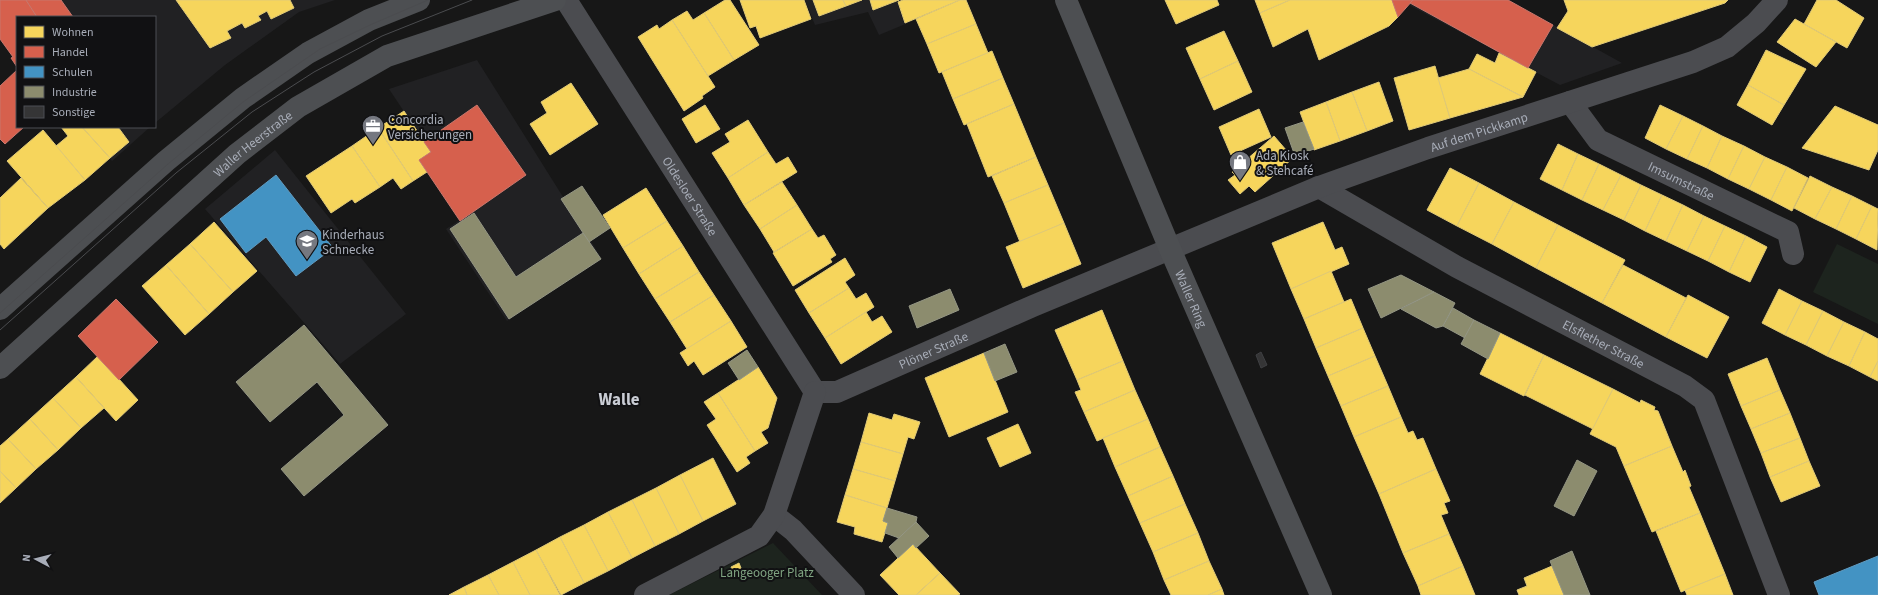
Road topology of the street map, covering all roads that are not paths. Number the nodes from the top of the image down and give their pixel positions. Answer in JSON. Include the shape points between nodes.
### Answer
{"nodes":[{"id":1,"x":419,"y":0,"type":"edge"},
{"id":2,"x":555,"y":0,"type":"edge"},
{"id":3,"x":566,"y":0,"type":"edge"},
{"id":4,"x":1066,"y":0,"type":"edge"},
{"id":5,"x":1777,"y":0,"type":"edge"},
{"id":6,"x":1570,"y":102,"type":"junction"},
{"id":7,"x":1319,"y":187,"type":"junction"},
{"id":8,"x":1170,"y":249,"type":"junction"},
{"id":9,"x":1793,"y":254,"type":"dead end"},
{"id":10,"x":0,"y":309,"type":"edge"},
{"id":11,"x":0,"y":368,"type":"edge"},
{"id":12,"x":815,"y":392,"type":"junction"},
{"id":13,"x":774,"y":515,"type":"junction"},
{"id":14,"x":645,"y":595,"type":"edge"},
{"id":15,"x":854,"y":595,"type":"edge"},
{"id":16,"x":1321,"y":595,"type":"edge"},
{"id":17,"x":1779,"y":595,"type":"edge"}],
"edges":[{"from":1,"to":10,"type":"main road","via":[[369,20],[308,53],[242,98],[166,161]]},
{"from":2,"to":11,"type":"main road","name":"Waller Heerstraße","via":[[387,56],[298,107],[237,154]]},
{"from":3,"to":12,"type":"street","name":"Oldesloer Straße"},
{"from":4,"to":8,"type":"main road","name":"Waller Ring"},
{"from":5,"to":6,"type":"street","name":"Auf dem Pickkamp","via":[[1756,24],[1727,47],[1693,62]]},
{"from":6,"to":7,"type":"street","name":"Auf dem Pickkamp"},
{"from":6,"to":9,"type":"street","name":"Imsumstraße","via":[[1598,140],[1788,232]]},
{"from":7,"to":8,"type":"street","name":"Auf dem Pickkamp"},
{"from":7,"to":17,"type":"street","name":"Elsflether Straße","via":[[1457,267],[1685,386],[1704,400]]},
{"from":8,"to":12,"type":"street","name":"Plöner Straße","via":[[837,392]]},
{"from":8,"to":16,"type":"main road","name":"Waller Ring"},
{"from":12,"to":13,"type":"street"},
{"from":13,"to":14,"type":"street","via":[[758,536]]},
{"from":13,"to":15,"type":"street","via":[[793,530]]}]}
